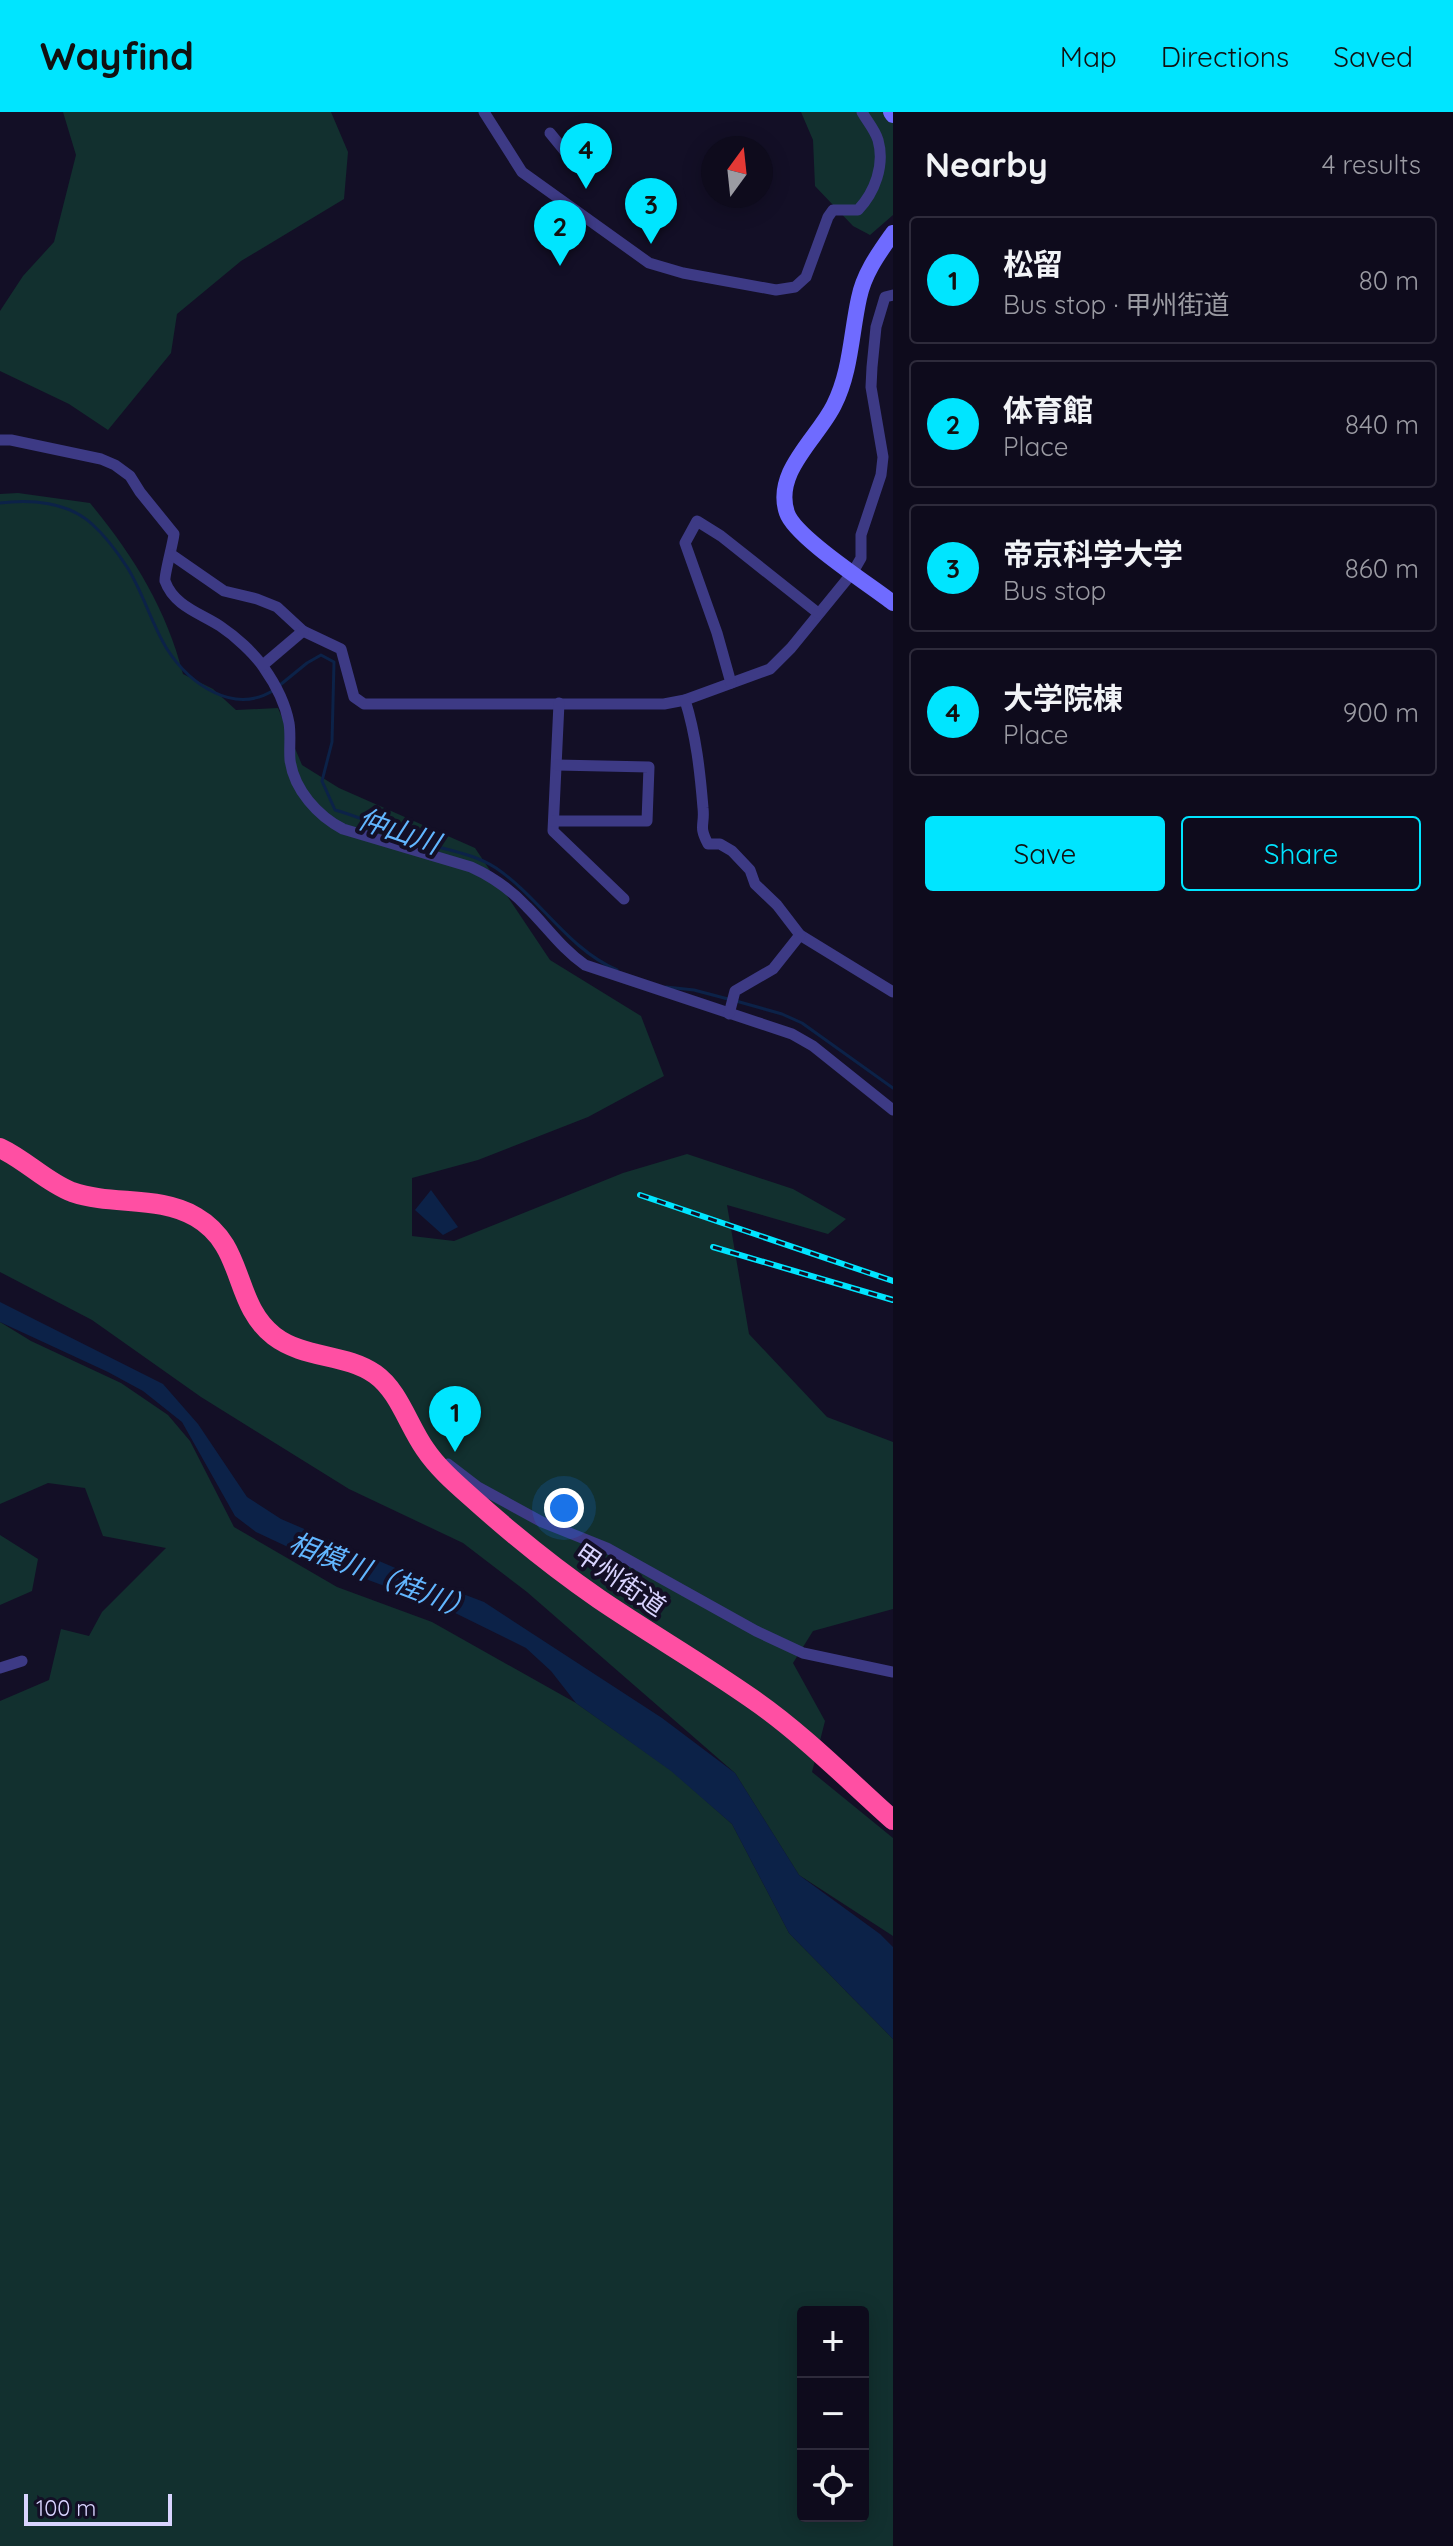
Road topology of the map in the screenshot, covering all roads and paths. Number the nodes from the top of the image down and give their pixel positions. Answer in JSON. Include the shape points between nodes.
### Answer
{"nodes":[{"id":1,"x":484,"y":112,"type":"edge"},
{"id":2,"x":862,"y":112,"type":"edge"},
{"id":3,"x":550,"y":133,"type":"dead end"},
{"id":4,"x":577,"y":166,"type":"dead end"},
{"id":5,"x":893,"y":233,"type":"edge"},
{"id":6,"x":893,"y":295,"type":"edge"},
{"id":7,"x":0,"y":440,"type":"edge"},
{"id":8,"x":172,"y":555,"type":"junction"},
{"id":9,"x":853,"y":572,"type":"junction"},
{"id":10,"x":893,"y":603,"type":"edge"},
{"id":11,"x":818,"y":613,"type":"junction"},
{"id":12,"x":303,"y":631,"type":"junction"},
{"id":13,"x":263,"y":665,"type":"junction"},
{"id":14,"x":731,"y":683,"type":"junction"},
{"id":15,"x":685,"y":700,"type":"junction"},
{"id":16,"x":559,"y":703,"type":"junction"},
{"id":17,"x":557,"y":765,"type":"junction"},
{"id":18,"x":554,"y":821,"type":"junction"},
{"id":19,"x":624,"y":899,"type":"dead end"},
{"id":20,"x":800,"y":935,"type":"junction"},
{"id":21,"x":893,"y":992,"type":"edge"},
{"id":22,"x":729,"y":1014,"type":"junction"},
{"id":23,"x":893,"y":1110,"type":"edge"},
{"id":24,"x":0,"y":1148,"type":"edge"},
{"id":25,"x":436,"y":1464,"type":"junction"},
{"id":26,"x":22,"y":1661,"type":"dead end"},
{"id":27,"x":0,"y":1668,"type":"edge"},
{"id":28,"x":893,"y":1672,"type":"edge"},
{"id":29,"x":893,"y":1820,"type":"edge"}],
"edges":[{"from":1,"to":2,"type":"street","via":[[522,172],[649,263],[776,290],[795,287],[806,277],[833,210],[858,210],[871,197],[881,157],[877,137]]},
{"from":3,"to":4,"type":"street"},
{"from":5,"to":9,"type":"street","via":[[862,287],[838,396],[785,485],[787,514],[798,531]]},
{"from":6,"to":9,"type":"street","via":[[882,305],[872,367],[881,475]]},
{"from":7,"to":8,"type":"street","via":[[115,465],[130,476],[174,534]]},
{"from":8,"to":12,"type":"street","via":[[224,591],[277,607]]},
{"from":8,"to":13,"type":"street","via":[[165,581],[186,609],[224,629]]},
{"from":9,"to":10,"type":"street"},
{"from":9,"to":11,"type":"street"},
{"from":11,"to":14,"type":"street","via":[[770,669]]},
{"from":11,"to":14,"type":"street","via":[[697,521],[685,543]]},
{"from":12,"to":13,"type":"street"},
{"from":12,"to":16,"type":"street","via":[[341,649],[354,697],[364,704]]},
{"from":13,"to":22,"type":"street","via":[[280,693],[289,724],[290,762],[301,790],[324,819],[471,867],[508,889],[585,965]]},
{"from":14,"to":15,"type":"street"},
{"from":15,"to":16,"type":"street"},
{"from":15,"to":20,"type":"street","via":[[694,728],[704,813],[700,829],[708,844],[732,851],[750,870],[755,884]]},
{"from":16,"to":17,"type":"street"},
{"from":17,"to":18,"type":"street"},
{"from":17,"to":18,"type":"street","via":[[649,767],[647,821]]},
{"from":18,"to":19,"type":"street","via":[[553,831]]},
{"from":20,"to":21,"type":"street"},
{"from":20,"to":22,"type":"street","via":[[773,969],[735,991]]},
{"from":22,"to":23,"type":"street","via":[[813,1046]]},
{"from":24,"to":25,"type":"highway","name":"甲州街道","via":[[70,1191],[159,1204],[196,1216],[230,1252],[248,1303],[263,1326],[299,1350],[361,1366],[384,1381]]},
{"from":25,"to":28,"type":"street","via":[[446,1462],[478,1487],[542,1522],[607,1548],[791,1648]]},
{"from":25,"to":29,"type":"highway","name":"甲州街道","via":[[563,1573],[776,1717]]},
{"from":26,"to":27,"type":"street"}]}
